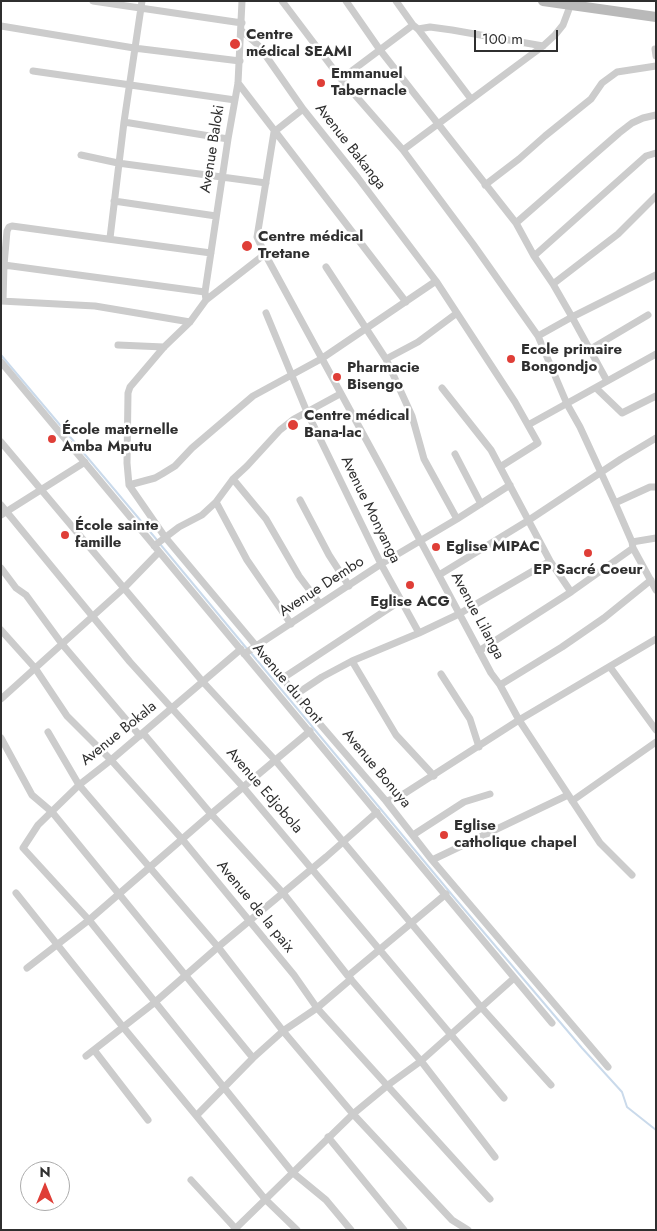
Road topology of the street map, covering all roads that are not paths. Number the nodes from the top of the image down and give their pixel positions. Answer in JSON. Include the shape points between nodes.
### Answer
{"nodes":[{"id":1,"x":93,"y":1,"type":"edge"},
{"id":2,"x":242,"y":1,"type":"edge"},
{"id":3,"x":282,"y":1,"type":"edge"},
{"id":4,"x":346,"y":1,"type":"edge"},
{"id":5,"x":396,"y":1,"type":"edge"},
{"id":6,"x":542,"y":1,"type":"edge"},
{"id":7,"x":571,"y":3,"type":"edge"},
{"id":8,"x":141,"y":5,"type":"edge"},
{"id":9,"x":656,"y":17,"type":"edge"},
{"id":10,"x":242,"y":23,"type":"junction"},
{"id":11,"x":1,"y":26,"type":"edge"},
{"id":12,"x":415,"y":27,"type":"junction"},
{"id":13,"x":242,"y":31,"type":"junction"},
{"id":14,"x":543,"y":46,"type":"junction"},
{"id":15,"x":134,"y":48,"type":"junction"},
{"id":16,"x":380,"y":50,"type":"junction"},
{"id":17,"x":240,"y":61,"type":"junction"},
{"id":18,"x":656,"y":66,"type":"edge"},
{"id":19,"x":33,"y":70,"type":"dead end"},
{"id":20,"x":341,"y":79,"type":"junction"},
{"id":21,"x":238,"y":83,"type":"junction"},
{"id":22,"x":129,"y":84,"type":"junction"},
{"id":23,"x":471,"y":99,"type":"junction"},
{"id":24,"x":235,"y":100,"type":"junction"},
{"id":25,"x":303,"y":109,"type":"junction"},
{"id":26,"x":656,"y":115,"type":"edge"},
{"id":27,"x":124,"y":122,"type":"junction"},
{"id":28,"x":438,"y":124,"type":"junction"},
{"id":29,"x":274,"y":132,"type":"junction"},
{"id":30,"x":228,"y":139,"type":"junction"},
{"id":31,"x":403,"y":150,"type":"junction"},
{"id":32,"x":656,"y":153,"type":"edge"},
{"id":33,"x":81,"y":155,"type":"dead end"},
{"id":34,"x":118,"y":163,"type":"junction"},
{"id":35,"x":222,"y":177,"type":"junction"},
{"id":36,"x":266,"y":183,"type":"junction"},
{"id":37,"x":485,"y":185,"type":"junction"},
{"id":38,"x":656,"y":196,"type":"edge"},
{"id":39,"x":114,"y":202,"type":"junction"},
{"id":40,"x":216,"y":216,"type":"junction"},
{"id":41,"x":516,"y":223,"type":"junction"},
{"id":42,"x":110,"y":238,"type":"junction"},
{"id":43,"x":211,"y":253,"type":"junction"},
{"id":44,"x":265,"y":254,"type":"junction"},
{"id":45,"x":534,"y":256,"type":"junction"},
{"id":46,"x":4,"y":265,"type":"junction"},
{"id":47,"x":326,"y":267,"type":"dead end"},
{"id":48,"x":656,"y":275,"type":"edge"},
{"id":49,"x":436,"y":282,"type":"junction"},
{"id":50,"x":553,"y":284,"type":"junction"},
{"id":51,"x":205,"y":292,"type":"junction"},
{"id":52,"x":206,"y":300,"type":"junction"},
{"id":53,"x":2,"y":301,"type":"edge"},
{"id":54,"x":406,"y":302,"type":"junction"},
{"id":55,"x":266,"y":313,"type":"dead end"},
{"id":56,"x":456,"y":313,"type":"junction"},
{"id":57,"x":648,"y":315,"type":"dead end"},
{"id":58,"x":572,"y":317,"type":"junction"},
{"id":59,"x":190,"y":322,"type":"junction"},
{"id":60,"x":366,"y":327,"type":"junction"},
{"id":61,"x":538,"y":336,"type":"junction"},
{"id":62,"x":118,"y":345,"type":"dead end"},
{"id":63,"x":164,"y":347,"type":"junction"},
{"id":64,"x":589,"y":350,"type":"junction"},
{"id":65,"x":656,"y":354,"type":"edge"},
{"id":66,"x":321,"y":359,"type":"junction"},
{"id":67,"x":386,"y":359,"type":"junction"},
{"id":68,"x":1,"y":363,"type":"edge"},
{"id":69,"x":292,"y":374,"type":"junction"},
{"id":70,"x":607,"y":381,"type":"junction"},
{"id":71,"x":442,"y":388,"type":"dead end"},
{"id":72,"x":596,"y":388,"type":"junction"},
{"id":73,"x":340,"y":394,"type":"junction"},
{"id":74,"x":656,"y":396,"type":"edge"},
{"id":75,"x":568,"y":404,"type":"junction"},
{"id":76,"x":307,"y":412,"type":"junction"},
{"id":77,"x":528,"y":424,"type":"junction"},
{"id":78,"x":656,"y":438,"type":"edge"},
{"id":79,"x":1,"y":442,"type":"edge"},
{"id":80,"x":455,"y":454,"type":"dead end"},
{"id":81,"x":85,"y":462,"type":"junction"},
{"id":82,"x":500,"y":466,"type":"junction"},
{"id":83,"x":600,"y":472,"type":"junction"},
{"id":84,"x":233,"y":480,"type":"junction"},
{"id":85,"x":510,"y":485,"type":"junction"},
{"id":86,"x":129,"y":486,"type":"junction"},
{"id":87,"x":656,"y":487,"type":"edge"},
{"id":88,"x":43,"y":490,"type":"junction"},
{"id":89,"x":300,"y":500,"type":"dead end"},
{"id":90,"x":216,"y":502,"type":"junction"},
{"id":91,"x":615,"y":503,"type":"junction"},
{"id":92,"x":481,"y":504,"type":"junction"},
{"id":93,"x":1,"y":505,"type":"edge"},
{"id":94,"x":4,"y":514,"type":"edge"},
{"id":95,"x":457,"y":519,"type":"junction"},
{"id":96,"x":529,"y":520,"type":"junction"},
{"id":97,"x":656,"y":538,"type":"edge"},
{"id":98,"x":420,"y":540,"type":"junction"},
{"id":99,"x":159,"y":542,"type":"junction"},
{"id":100,"x":632,"y":545,"type":"junction"},
{"id":101,"x":159,"y":552,"type":"junction"},
{"id":102,"x":550,"y":562,"type":"junction"},
{"id":103,"x":381,"y":564,"type":"junction"},
{"id":104,"x":1,"y":568,"type":"edge"},
{"id":105,"x":439,"y":575,"type":"junction"},
{"id":106,"x":651,"y":580,"type":"junction"},
{"id":107,"x":349,"y":586,"type":"junction"},
{"id":108,"x":124,"y":588,"type":"junction"},
{"id":109,"x":656,"y":590,"type":"edge"},
{"id":110,"x":570,"y":592,"type":"junction"},
{"id":111,"x":400,"y":602,"type":"junction"},
{"id":112,"x":320,"y":604,"type":"junction"},
{"id":113,"x":459,"y":614,"type":"junction"},
{"id":114,"x":92,"y":616,"type":"junction"},
{"id":115,"x":291,"y":624,"type":"junction"},
{"id":116,"x":1,"y":630,"type":"edge"},
{"id":117,"x":419,"y":633,"type":"junction"},
{"id":118,"x":656,"y":640,"type":"edge"},
{"id":119,"x":62,"y":644,"type":"junction"},
{"id":120,"x":248,"y":650,"type":"junction"},
{"id":121,"x":479,"y":651,"type":"junction"},
{"id":122,"x":352,"y":661,"type":"junction"},
{"id":123,"x":610,"y":667,"type":"junction"},
{"id":124,"x":35,"y":668,"type":"junction"},
{"id":125,"x":441,"y":674,"type":"dead end"},
{"id":126,"x":283,"y":678,"type":"junction"},
{"id":127,"x":203,"y":682,"type":"junction"},
{"id":128,"x":500,"y":685,"type":"junction"},
{"id":129,"x":295,"y":695,"type":"junction"},
{"id":130,"x":1,"y":699,"type":"edge"},
{"id":131,"x":172,"y":708,"type":"junction"},
{"id":132,"x":519,"y":720,"type":"junction"},
{"id":133,"x":656,"y":730,"type":"edge"},
{"id":134,"x":48,"y":732,"type":"dead end"},
{"id":135,"x":310,"y":732,"type":"junction"},
{"id":136,"x":141,"y":734,"type":"junction"},
{"id":137,"x":1,"y":738,"type":"edge"},
{"id":138,"x":656,"y":742,"type":"edge"},
{"id":139,"x":479,"y":747,"type":"junction"},
{"id":140,"x":111,"y":760,"type":"junction"},
{"id":141,"x":275,"y":760,"type":"junction"},
{"id":142,"x":434,"y":776,"type":"junction"},
{"id":143,"x":79,"y":785,"type":"junction"},
{"id":144,"x":243,"y":787,"type":"junction"},
{"id":145,"x":490,"y":794,"type":"dead end"},
{"id":146,"x":570,"y":798,"type":"junction"},
{"id":147,"x":386,"y":801,"type":"junction"},
{"id":148,"x":52,"y":812,"type":"junction"},
{"id":149,"x":377,"y":812,"type":"junction"},
{"id":150,"x":211,"y":814,"type":"junction"},
{"id":151,"x":413,"y":835,"type":"junction"},
{"id":152,"x":182,"y":839,"type":"junction"},
{"id":153,"x":344,"y":842,"type":"junction"},
{"id":154,"x":432,"y":860,"type":"junction"},
{"id":155,"x":149,"y":868,"type":"junction"},
{"id":156,"x":313,"y":868,"type":"junction"},
{"id":157,"x":632,"y":875,"type":"dead end"},
{"id":158,"x":16,"y":893,"type":"dead end"},
{"id":159,"x":120,"y":893,"type":"junction"},
{"id":160,"x":283,"y":893,"type":"junction"},
{"id":161,"x":446,"y":894,"type":"junction"},
{"id":162,"x":89,"y":920,"type":"junction"},
{"id":163,"x":249,"y":922,"type":"junction"},
{"id":164,"x":410,"y":923,"type":"junction"},
{"id":165,"x":58,"y":945,"type":"junction"},
{"id":166,"x":218,"y":947,"type":"junction"},
{"id":167,"x":379,"y":949,"type":"junction"},
{"id":168,"x":27,"y":968,"type":"dead end"},
{"id":169,"x":185,"y":975,"type":"junction"},
{"id":170,"x":349,"y":978,"type":"junction"},
{"id":171,"x":513,"y":978,"type":"junction"},
{"id":172,"x":154,"y":1002,"type":"junction"},
{"id":173,"x":481,"y":1007,"type":"junction"},
{"id":174,"x":316,"y":1008,"type":"junction"},
{"id":175,"x":552,"y":1023,"type":"dead end"},
{"id":176,"x":123,"y":1027,"type":"junction"},
{"id":177,"x":283,"y":1031,"type":"junction"},
{"id":178,"x":450,"y":1034,"type":"junction"},
{"id":179,"x":94,"y":1050,"type":"junction"},
{"id":180,"x":86,"y":1056,"type":"dead end"},
{"id":181,"x":253,"y":1058,"type":"junction"},
{"id":182,"x":421,"y":1061,"type":"junction"},
{"id":183,"x":608,"y":1067,"type":"dead end"},
{"id":184,"x":388,"y":1085,"type":"junction"},
{"id":185,"x":551,"y":1085,"type":"dead end"},
{"id":186,"x":225,"y":1087,"type":"junction"},
{"id":187,"x":504,"y":1098,"type":"dead end"},
{"id":188,"x":353,"y":1114,"type":"junction"},
{"id":189,"x":196,"y":1115,"type":"junction"},
{"id":190,"x":148,"y":1120,"type":"dead end"},
{"id":191,"x":328,"y":1137,"type":"junction"},
{"id":192,"x":495,"y":1157,"type":"dead end"},
{"id":193,"x":292,"y":1172,"type":"junction"},
{"id":194,"x":191,"y":1180,"type":"dead end"},
{"id":195,"x":265,"y":1199,"type":"junction"},
{"id":196,"x":490,"y":1199,"type":"dead end"},
{"id":197,"x":236,"y":1229,"type":"edge"},
{"id":198,"x":297,"y":1230,"type":"edge"},
{"id":199,"x":351,"y":1230,"type":"edge"},
{"id":200,"x":404,"y":1230,"type":"edge"},
{"id":201,"x":468,"y":1230,"type":"edge"}],
"edges":[{"from":1,"to":8,"type":"street"},
{"from":2,"to":10,"type":"street","name":"Avenue Baloki"},
{"from":3,"to":20,"type":"street"},
{"from":4,"to":16,"type":"street"},
{"from":5,"to":12,"type":"street"},
{"from":6,"to":7,"type":"street"},
{"from":7,"to":9,"type":"street"},
{"from":7,"to":14,"type":"street","via":[[563,25]]},
{"from":8,"to":10,"type":"street"},
{"from":8,"to":15,"type":"street"},
{"from":10,"to":13,"type":"street","name":"Avenue Baloki"},
{"from":11,"to":15,"type":"street"},
{"from":12,"to":14,"type":"street"},
{"from":12,"to":16,"type":"street"},
{"from":12,"to":23,"type":"street"},
{"from":13,"to":17,"type":"street","name":"Avenue Baloki"},
{"from":13,"to":25,"type":"street","name":"Avenue Bakanga","via":[[259,46]]},
{"from":14,"to":23,"type":"street"},
{"from":15,"to":17,"type":"street"},
{"from":15,"to":22,"type":"street"},
{"from":16,"to":20,"type":"street"},
{"from":16,"to":28,"type":"street"},
{"from":17,"to":21,"type":"street","name":"Avenue Baloki"},
{"from":18,"to":37,"type":"street","via":[[617,72],[602,83],[591,99]]},
{"from":19,"to":22,"type":"street"},
{"from":20,"to":31,"type":"street"},
{"from":21,"to":24,"type":"street","name":"Avenue Baloki"},
{"from":21,"to":29,"type":"street"},
{"from":22,"to":24,"type":"street"},
{"from":22,"to":27,"type":"street"},
{"from":23,"to":28,"type":"street"},
{"from":24,"to":30,"type":"street","name":"Avenue Baloki"},
{"from":25,"to":29,"type":"street"},
{"from":25,"to":49,"type":"street","name":"Avenue Bakanga"},
{"from":26,"to":41,"type":"street","via":[[632,123],[619,133]]},
{"from":27,"to":30,"type":"street"},
{"from":27,"to":34,"type":"street"},
{"from":28,"to":31,"type":"street"},
{"from":28,"to":37,"type":"street"},
{"from":29,"to":36,"type":"street","name":"Avenue Lilanga"},
{"from":29,"to":54,"type":"street"},
{"from":30,"to":35,"type":"street","name":"Avenue Baloki"},
{"from":31,"to":61,"type":"street"},
{"from":32,"to":45,"type":"street","via":[[646,156]]},
{"from":33,"to":34,"type":"street"},
{"from":34,"to":35,"type":"street"},
{"from":34,"to":39,"type":"street"},
{"from":35,"to":36,"type":"street"},
{"from":35,"to":40,"type":"street","name":"Avenue Baloki"},
{"from":36,"to":44,"type":"street","name":"Avenue Lilanga","via":[[257,237]]},
{"from":37,"to":41,"type":"street"},
{"from":38,"to":50,"type":"street","via":[[618,234]]},
{"from":39,"to":40,"type":"street"},
{"from":39,"to":42,"type":"street"},
{"from":40,"to":43,"type":"street","name":"Avenue Baloki"},
{"from":41,"to":45,"type":"street"},
{"from":42,"to":43,"type":"street"},
{"from":42,"to":46,"type":"street","via":[[12,226],[7,231]]},
{"from":43,"to":51,"type":"street","name":"Avenue Baloki"},
{"from":44,"to":52,"type":"street"},
{"from":44,"to":66,"type":"street","name":"Avenue Lilanga"},
{"from":45,"to":50,"type":"street"},
{"from":46,"to":51,"type":"street"},
{"from":46,"to":53,"type":"street"},
{"from":47,"to":60,"type":"street"},
{"from":48,"to":58,"type":"street"},
{"from":49,"to":54,"type":"street"},
{"from":49,"to":56,"type":"street","name":"Avenue Bakanga"},
{"from":50,"to":58,"type":"street"},
{"from":51,"to":52,"type":"street","name":"Avenue Baloki"},
{"from":52,"to":59,"type":"street"},
{"from":53,"to":59,"type":"street","via":[[95,306]]},
{"from":54,"to":60,"type":"street"},
{"from":55,"to":69,"type":"street","name":"Avenue Monyanga"},
{"from":56,"to":67,"type":"street","via":[[418,342]]},
{"from":56,"to":77,"type":"street","name":"Avenue Bakanga"},
{"from":57,"to":64,"type":"street"},
{"from":58,"to":61,"type":"street"},
{"from":58,"to":64,"type":"street"},
{"from":59,"to":63,"type":"street"},
{"from":60,"to":66,"type":"street"},
{"from":60,"to":67,"type":"street"},
{"from":61,"to":75,"type":"street"},
{"from":62,"to":63,"type":"street"},
{"from":63,"to":86,"type":"street","via":[[128,393]]},
{"from":64,"to":70,"type":"street"},
{"from":65,"to":70,"type":"street"},
{"from":66,"to":69,"type":"street"},
{"from":66,"to":73,"type":"street","name":"Avenue Lilanga"},
{"from":67,"to":95,"type":"street","via":[[412,416],[424,459]]},
{"from":68,"to":81,"type":"street","name":"Avenue du Pont"},
{"from":69,"to":76,"type":"street","name":"Avenue Monyanga"},
{"from":69,"to":86,"type":"street","via":[[253,396],[175,466],[155,478]]},
{"from":70,"to":72,"type":"street"},
{"from":71,"to":82,"type":"street"},
{"from":72,"to":74,"type":"street","via":[[622,413]]},
{"from":72,"to":75,"type":"street"},
{"from":73,"to":76,"type":"street"},
{"from":73,"to":98,"type":"street","name":"Avenue Lilanga"},
{"from":75,"to":77,"type":"street"},
{"from":75,"to":83,"type":"street"},
{"from":76,"to":84,"type":"street","via":[[280,430]]},
{"from":76,"to":103,"type":"street","name":"Avenue Monyanga"},
{"from":77,"to":82,"type":"street","name":"Avenue Bakanga","via":[[538,443]]},
{"from":78,"to":83,"type":"street"},
{"from":79,"to":88,"type":"street"},
{"from":80,"to":92,"type":"street"},
{"from":81,"to":88,"type":"street"},
{"from":81,"to":99,"type":"street","name":"Avenue du Pont"},
{"from":82,"to":85,"type":"street"},
{"from":83,"to":91,"type":"street"},
{"from":83,"to":96,"type":"street"},
{"from":84,"to":90,"type":"street"},
{"from":84,"to":112,"type":"street","via":[[266,519],[299,576]]},
{"from":85,"to":92,"type":"street","name":"Avenue Dembo"},
{"from":85,"to":96,"type":"street"},
{"from":86,"to":99,"type":"street","name":"Avenue Bonuya"},
{"from":87,"to":91,"type":"street"},
{"from":88,"to":94,"type":"street"},
{"from":88,"to":108,"type":"street"},
{"from":89,"to":107,"type":"street"},
{"from":90,"to":99,"type":"street","via":[[202,515]]},
{"from":90,"to":115,"type":"street","via":[[247,560]]},
{"from":91,"to":100,"type":"street"},
{"from":92,"to":95,"type":"street","name":"Avenue Dembo"},
{"from":93,"to":94,"type":"street","name":"Avenue Edjobola"},
{"from":94,"to":114,"type":"street","name":"Avenue Edjobola"},
{"from":95,"to":98,"type":"street","name":"Avenue Dembo"},
{"from":96,"to":102,"type":"street"},
{"from":96,"to":105,"type":"street"},
{"from":97,"to":100,"type":"street"},
{"from":98,"to":103,"type":"street","name":"Avenue Dembo"},
{"from":98,"to":105,"type":"street","name":"Avenue Lilanga"},
{"from":99,"to":101,"type":"street","name":"Avenue du Pont"},
{"from":99,"to":120,"type":"street","name":"Avenue Bonuya"},
{"from":100,"to":106,"type":"street"},
{"from":100,"to":110,"type":"street"},
{"from":101,"to":108,"type":"street"},
{"from":101,"to":120,"type":"street","name":"Avenue du Pont"},
{"from":102,"to":110,"type":"street"},
{"from":102,"to":113,"type":"street"},
{"from":103,"to":107,"type":"street","name":"Avenue Dembo"},
{"from":103,"to":111,"type":"street","name":"Avenue Monyanga"},
{"from":104,"to":119,"type":"street","via":[[16,588],[26,595]]},
{"from":105,"to":113,"type":"street","name":"Avenue Lilanga"},
{"from":106,"to":109,"type":"street"},
{"from":106,"to":128,"type":"street","via":[[604,618]]},
{"from":107,"to":112,"type":"street","name":"Avenue Dembo"},
{"from":108,"to":114,"type":"street"},
{"from":108,"to":127,"type":"street"},
{"from":110,"to":121,"type":"street"},
{"from":111,"to":117,"type":"street","name":"Avenue Monyanga"},
{"from":111,"to":126,"type":"street"},
{"from":112,"to":115,"type":"street","name":"Avenue Dembo"},
{"from":113,"to":117,"type":"street"},
{"from":113,"to":121,"type":"street","name":"Avenue Lilanga"},
{"from":114,"to":119,"type":"street"},
{"from":114,"to":131,"type":"street","name":"Avenue Edjobola"},
{"from":115,"to":120,"type":"street","name":"Avenue Dembo"},
{"from":116,"to":124,"type":"street","name":"Avenue de la paix"},
{"from":117,"to":122,"type":"street"},
{"from":118,"to":123,"type":"street"},
{"from":119,"to":124,"type":"street"},
{"from":119,"to":136,"type":"street"},
{"from":120,"to":126,"type":"street","name":"Avenue Bonuya"},
{"from":120,"to":127,"type":"street","name":"Avenue Bokala"},
{"from":120,"to":135,"type":"street","name":"Avenue du Pont"},
{"from":121,"to":128,"type":"street","name":"Avenue Lilanga"},
{"from":122,"to":129,"type":"street"},
{"from":122,"to":142,"type":"street","via":[[396,735]]},
{"from":123,"to":132,"type":"street"},
{"from":123,"to":133,"type":"street"},
{"from":124,"to":130,"type":"street"},
{"from":124,"to":140,"type":"street","name":"Avenue de la paix","via":[[67,716]]},
{"from":125,"to":139,"type":"street","via":[[470,720]]},
{"from":126,"to":129,"type":"street","name":"Avenue Bonuya"},
{"from":127,"to":131,"type":"street","name":"Avenue Bokala"},
{"from":127,"to":141,"type":"street"},
{"from":128,"to":132,"type":"street","name":"Avenue Lilanga"},
{"from":129,"to":147,"type":"street","name":"Avenue Bonuya"},
{"from":131,"to":136,"type":"street","name":"Avenue Bokala"},
{"from":131,"to":144,"type":"street","name":"Avenue Edjobola"},
{"from":132,"to":139,"type":"street"},
{"from":132,"to":146,"type":"street","name":"Avenue Lilanga"},
{"from":134,"to":143,"type":"street"},
{"from":135,"to":141,"type":"street"},
{"from":135,"to":149,"type":"street","name":"Avenue du Pont"},
{"from":136,"to":140,"type":"street","name":"Avenue Bokala"},
{"from":136,"to":150,"type":"street"},
{"from":137,"to":148,"type":"street","via":[[32,795]]},
{"from":138,"to":146,"type":"street"},
{"from":139,"to":142,"type":"street"},
{"from":140,"to":143,"type":"street","name":"Avenue Bokala"},
{"from":140,"to":152,"type":"street","name":"Avenue de la paix"},
{"from":141,"to":144,"type":"street"},
{"from":141,"to":153,"type":"street"},
{"from":142,"to":147,"type":"street"},
{"from":143,"to":148,"type":"street","name":"Avenue Bokala"},
{"from":143,"to":155,"type":"street"},
{"from":144,"to":150,"type":"street"},
{"from":144,"to":156,"type":"street","name":"Avenue Edjobola"},
{"from":145,"to":151,"type":"street","via":[[464,802]]},
{"from":146,"to":154,"type":"street"},
{"from":146,"to":157,"type":"street","name":"Avenue Lilanga","via":[[600,843]]},
{"from":147,"to":151,"type":"street","name":"Avenue Bonuya"},
{"from":148,"to":159,"type":"street"},
{"from":148,"to":162,"type":"street","name":"Avenue Bokala","via":[[38,825],[23,848]]},
{"from":149,"to":153,"type":"street"},
{"from":149,"to":161,"type":"street","name":"Avenue du Pont"},
{"from":150,"to":152,"type":"street"},
{"from":150,"to":160,"type":"street"},
{"from":151,"to":154,"type":"street","name":"Avenue Bonuya"},
{"from":152,"to":155,"type":"street"},
{"from":152,"to":163,"type":"street","name":"Avenue de la paix"},
{"from":153,"to":156,"type":"street"},
{"from":153,"to":164,"type":"street"},
{"from":154,"to":183,"type":"street","name":"Avenue Bonuya"},
{"from":155,"to":159,"type":"street"},
{"from":155,"to":166,"type":"street"},
{"from":156,"to":160,"type":"street"},
{"from":156,"to":167,"type":"street","name":"Avenue Edjobola"},
{"from":158,"to":165,"type":"street"},
{"from":159,"to":162,"type":"street"},
{"from":159,"to":169,"type":"street"},
{"from":160,"to":163,"type":"street"},
{"from":160,"to":170,"type":"street"},
{"from":161,"to":164,"type":"street"},
{"from":161,"to":171,"type":"street","name":"Avenue du Pont"},
{"from":162,"to":165,"type":"street"},
{"from":162,"to":172,"type":"street"},
{"from":163,"to":166,"type":"street"},
{"from":163,"to":174,"type":"street","name":"Avenue de la paix","via":[[294,975]]},
{"from":164,"to":167,"type":"street"},
{"from":164,"to":173,"type":"street"},
{"from":165,"to":168,"type":"street"},
{"from":165,"to":176,"type":"street"},
{"from":166,"to":169,"type":"street"},
{"from":166,"to":177,"type":"street"},
{"from":167,"to":170,"type":"street"},
{"from":167,"to":178,"type":"street","name":"Avenue Edjobola"},
{"from":169,"to":172,"type":"street"},
{"from":169,"to":181,"type":"street"},
{"from":170,"to":174,"type":"street"},
{"from":170,"to":182,"type":"street"},
{"from":171,"to":173,"type":"street"},
{"from":171,"to":175,"type":"street","name":"Avenue du Pont"},
{"from":172,"to":176,"type":"street"},
{"from":172,"to":186,"type":"street"},
{"from":173,"to":178,"type":"street"},
{"from":173,"to":185,"type":"street"},
{"from":174,"to":177,"type":"street"},
{"from":174,"to":184,"type":"street","name":"Avenue de la paix"},
{"from":176,"to":179,"type":"street"},
{"from":176,"to":189,"type":"street"},
{"from":177,"to":181,"type":"street"},
{"from":177,"to":188,"type":"street"},
{"from":178,"to":182,"type":"street"},
{"from":178,"to":187,"type":"street","name":"Avenue Edjobola"},
{"from":179,"to":180,"type":"street"},
{"from":179,"to":190,"type":"street"},
{"from":181,"to":186,"type":"street"},
{"from":182,"to":184,"type":"street"},
{"from":182,"to":192,"type":"street"},
{"from":184,"to":188,"type":"street"},
{"from":184,"to":196,"type":"street","name":"Avenue de la paix"},
{"from":186,"to":189,"type":"street"},
{"from":186,"to":193,"type":"street"},
{"from":188,"to":191,"type":"street"},
{"from":188,"to":201,"type":"street","via":[[452,1220]]},
{"from":189,"to":195,"type":"street"},
{"from":191,"to":193,"type":"street"},
{"from":191,"to":200,"type":"street"},
{"from":193,"to":195,"type":"street"},
{"from":193,"to":199,"type":"street","via":[[326,1200]]},
{"from":194,"to":197,"type":"street"},
{"from":195,"to":197,"type":"street"},
{"from":195,"to":198,"type":"street"}]}
